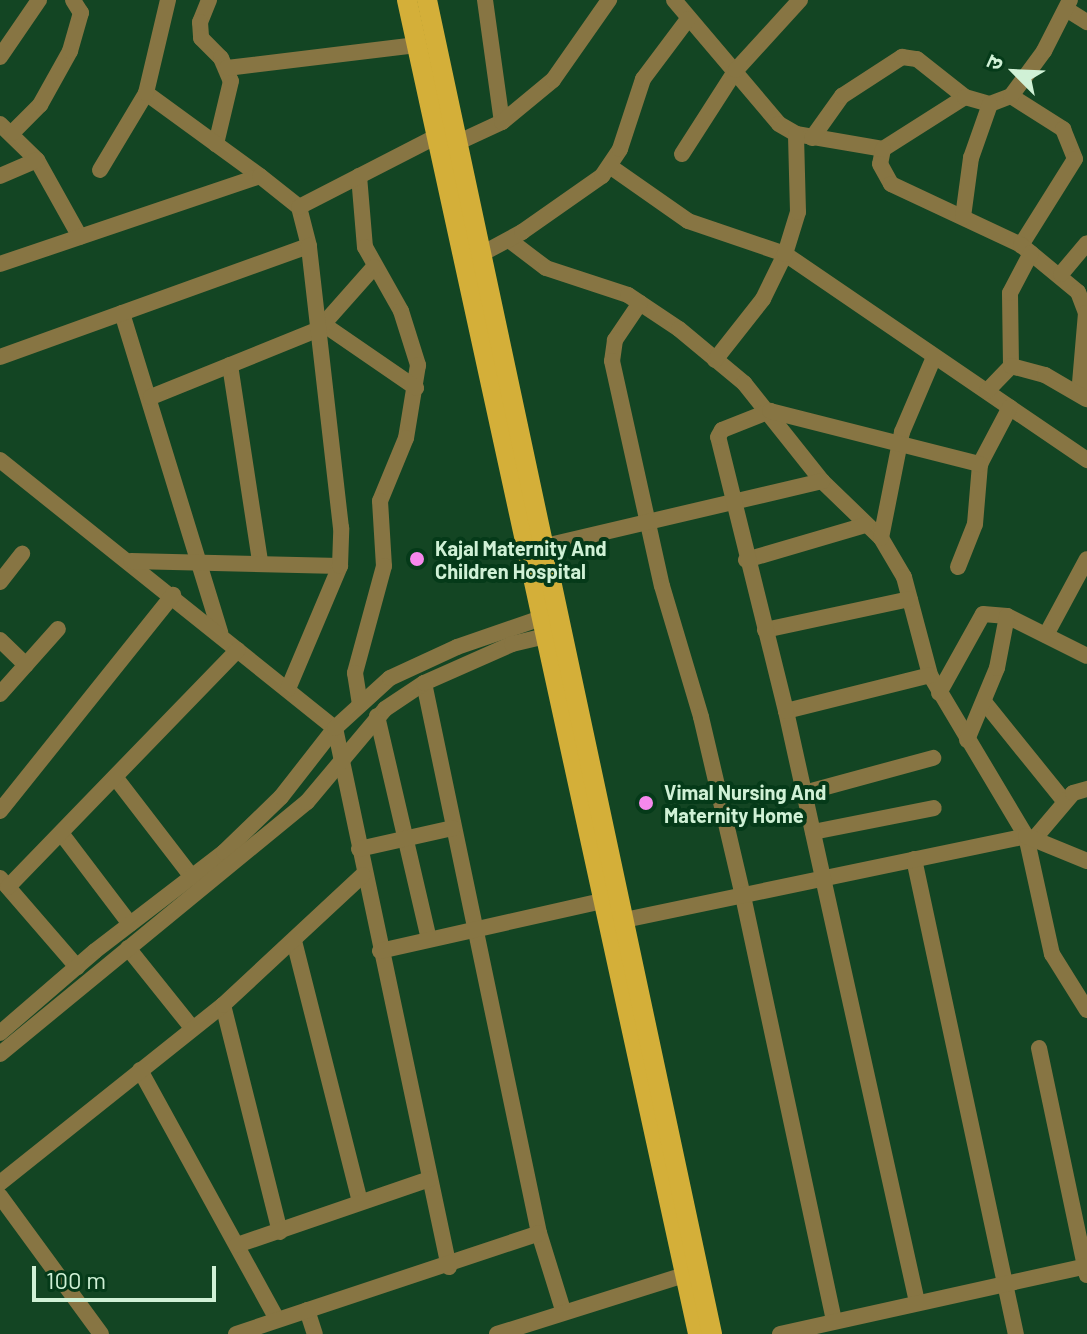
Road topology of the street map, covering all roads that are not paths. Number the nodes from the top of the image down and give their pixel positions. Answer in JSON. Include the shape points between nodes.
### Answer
{"nodes":[{"id":1,"x":39,"y":0,"type":"edge"},
{"id":2,"x":168,"y":0,"type":"edge"},
{"id":3,"x":209,"y":0,"type":"edge"},
{"id":4,"x":407,"y":0,"type":"edge"},
{"id":5,"x":427,"y":0,"type":"edge"},
{"id":6,"x":485,"y":0,"type":"edge"},
{"id":7,"x":609,"y":0,"type":"edge"},
{"id":8,"x":674,"y":0,"type":"edge"},
{"id":9,"x":800,"y":0,"type":"edge"},
{"id":10,"x":76,"y":1,"type":"edge"},
{"id":11,"x":1068,"y":4,"type":"edge"},
{"id":12,"x":688,"y":19,"type":"junction"},
{"id":13,"x":1087,"y":22,"type":"edge"},
{"id":14,"x":417,"y":45,"type":"junction"},
{"id":15,"x":0,"y":57,"type":"edge"},
{"id":16,"x":227,"y":68,"type":"junction"},
{"id":17,"x":736,"y":70,"type":"junction"},
{"id":18,"x":146,"y":93,"type":"junction"},
{"id":19,"x":1011,"y":96,"type":"junction"},
{"id":20,"x":965,"y":97,"type":"junction"},
{"id":21,"x":990,"y":104,"type":"junction"},
{"id":22,"x":502,"y":122,"type":"junction"},
{"id":23,"x":6,"y":128,"type":"edge"},
{"id":24,"x":804,"y":136,"type":"junction"},
{"id":25,"x":216,"y":144,"type":"junction"},
{"id":26,"x":443,"y":144,"type":"junction"},
{"id":27,"x":883,"y":149,"type":"junction"},
{"id":28,"x":682,"y":154,"type":"dead end"},
{"id":29,"x":37,"y":160,"type":"junction"},
{"id":30,"x":611,"y":167,"type":"junction"},
{"id":31,"x":100,"y":170,"type":"dead end"},
{"id":32,"x":0,"y":176,"type":"edge"},
{"id":33,"x":260,"y":176,"type":"junction"},
{"id":34,"x":359,"y":176,"type":"junction"},
{"id":35,"x":299,"y":207,"type":"junction"},
{"id":36,"x":963,"y":217,"type":"junction"},
{"id":37,"x":80,"y":237,"type":"junction"},
{"id":38,"x":509,"y":240,"type":"junction"},
{"id":39,"x":1087,"y":243,"type":"edge"},
{"id":40,"x":309,"y":246,"type":"junction"},
{"id":41,"x":1026,"y":249,"type":"junction"},
{"id":42,"x":785,"y":254,"type":"junction"},
{"id":43,"x":470,"y":260,"type":"junction"},
{"id":44,"x":0,"y":264,"type":"edge"},
{"id":45,"x":374,"y":267,"type":"junction"},
{"id":46,"x":1061,"y":274,"type":"junction"},
{"id":47,"x":640,"y":303,"type":"junction"},
{"id":48,"x":122,"y":313,"type":"junction"},
{"id":49,"x":321,"y":327,"type":"junction"},
{"id":50,"x":0,"y":357,"type":"edge"},
{"id":51,"x":934,"y":357,"type":"junction"},
{"id":52,"x":715,"y":360,"type":"junction"},
{"id":53,"x":230,"y":365,"type":"junction"},
{"id":54,"x":1011,"y":366,"type":"junction"},
{"id":55,"x":416,"y":388,"type":"junction"},
{"id":56,"x":987,"y":391,"type":"junction"},
{"id":57,"x":1083,"y":396,"type":"edge"},
{"id":58,"x":151,"y":397,"type":"junction"},
{"id":59,"x":1010,"y":407,"type":"junction"},
{"id":60,"x":770,"y":411,"type":"junction"},
{"id":61,"x":899,"y":445,"type":"junction"},
{"id":62,"x":0,"y":460,"type":"edge"},
{"id":63,"x":1087,"y":460,"type":"edge"},
{"id":64,"x":980,"y":464,"type":"junction"},
{"id":65,"x":822,"y":481,"type":"junction"},
{"id":66,"x":730,"y":504,"type":"junction"},
{"id":67,"x":648,"y":522,"type":"junction"},
{"id":68,"x":866,"y":525,"type":"junction"},
{"id":69,"x":881,"y":538,"type":"junction"},
{"id":70,"x":541,"y":547,"type":"junction"},
{"id":71,"x":22,"y":554,"type":"dead end"},
{"id":72,"x":746,"y":560,"type":"junction"},
{"id":73,"x":131,"y":561,"type":"junction"},
{"id":74,"x":200,"y":562,"type":"junction"},
{"id":75,"x":260,"y":562,"type":"junction"},
{"id":76,"x":340,"y":566,"type":"junction"},
{"id":77,"x":958,"y":567,"type":"dead end"},
{"id":78,"x":1085,"y":569,"type":"edge"},
{"id":79,"x":0,"y":582,"type":"edge"},
{"id":80,"x":173,"y":595,"type":"junction"},
{"id":81,"x":910,"y":599,"type":"junction"},
{"id":82,"x":1007,"y":616,"type":"junction"},
{"id":83,"x":550,"y":625,"type":"junction"},
{"id":84,"x":58,"y":629,"type":"dead end"},
{"id":85,"x":765,"y":630,"type":"junction"},
{"id":86,"x":220,"y":632,"type":"junction"},
{"id":87,"x":1046,"y":635,"type":"junction"},
{"id":88,"x":0,"y":640,"type":"edge"},
{"id":89,"x":238,"y":650,"type":"junction"},
{"id":90,"x":1087,"y":656,"type":"edge"},
{"id":91,"x":26,"y":665,"type":"junction"},
{"id":92,"x":930,"y":675,"type":"junction"},
{"id":93,"x":424,"y":683,"type":"junction"},
{"id":94,"x":288,"y":689,"type":"junction"},
{"id":95,"x":939,"y":693,"type":"junction"},
{"id":96,"x":0,"y":694,"type":"edge"},
{"id":97,"x":985,"y":703,"type":"junction"},
{"id":98,"x":360,"y":704,"type":"junction"},
{"id":99,"x":786,"y":711,"type":"junction"},
{"id":100,"x":377,"y":716,"type":"junction"},
{"id":101,"x":335,"y":728,"type":"junction"},
{"id":102,"x":967,"y":740,"type":"junction"},
{"id":103,"x":933,"y":758,"type":"dead end"},
{"id":104,"x":344,"y":763,"type":"junction"},
{"id":105,"x":115,"y":777,"type":"junction"},
{"id":106,"x":1087,"y":789,"type":"edge"},
{"id":107,"x":804,"y":793,"type":"junction"},
{"id":108,"x":1064,"y":801,"type":"junction"},
{"id":109,"x":934,"y":808,"type":"dead end"},
{"id":110,"x":0,"y":811,"type":"edge"},
{"id":111,"x":453,"y":828,"type":"junction"},
{"id":112,"x":813,"y":832,"type":"junction"},
{"id":113,"x":61,"y":833,"type":"junction"},
{"id":114,"x":409,"y":838,"type":"junction"},
{"id":115,"x":1030,"y":838,"type":"junction"},
{"id":116,"x":359,"y":849,"type":"junction"},
{"id":117,"x":914,"y":859,"type":"junction"},
{"id":118,"x":1087,"y":861,"type":"edge"},
{"id":119,"x":363,"y":875,"type":"junction"},
{"id":120,"x":192,"y":877,"type":"junction"},
{"id":121,"x":823,"y":879,"type":"junction"},
{"id":122,"x":4,"y":883,"type":"edge"},
{"id":123,"x":743,"y":896,"type":"junction"},
{"id":124,"x":601,"y":901,"type":"junction"},
{"id":125,"x":613,"y":922,"type":"junction"},
{"id":126,"x":130,"y":924,"type":"junction"},
{"id":127,"x":473,"y":928,"type":"junction"},
{"id":128,"x":429,"y":939,"type":"junction"},
{"id":129,"x":294,"y":941,"type":"junction"},
{"id":130,"x":128,"y":948,"type":"junction"},
{"id":131,"x":380,"y":951,"type":"junction"},
{"id":132,"x":77,"y":967,"type":"junction"},
{"id":133,"x":223,"y":1005,"type":"junction"},
{"id":134,"x":1087,"y":1010,"type":"edge"},
{"id":135,"x":192,"y":1028,"type":"junction"},
{"id":136,"x":0,"y":1033,"type":"edge"},
{"id":137,"x":1039,"y":1048,"type":"dead end"},
{"id":138,"x":0,"y":1054,"type":"edge"},
{"id":139,"x":140,"y":1070,"type":"junction"},
{"id":140,"x":430,"y":1179,"type":"junction"},
{"id":141,"x":0,"y":1183,"type":"edge"},
{"id":142,"x":0,"y":1196,"type":"edge"},
{"id":143,"x":360,"y":1202,"type":"junction"},
{"id":144,"x":280,"y":1232,"type":"junction"},
{"id":145,"x":539,"y":1233,"type":"junction"},
{"id":146,"x":237,"y":1245,"type":"junction"},
{"id":147,"x":449,"y":1267,"type":"junction"},
{"id":148,"x":1086,"y":1269,"type":"edge"},
{"id":149,"x":684,"y":1275,"type":"junction"},
{"id":150,"x":1005,"y":1285,"type":"junction"},
{"id":151,"x":917,"y":1302,"type":"junction"},
{"id":152,"x":307,"y":1310,"type":"junction"},
{"id":153,"x":563,"y":1310,"type":"junction"},
{"id":154,"x":277,"y":1319,"type":"junction"},
{"id":155,"x":834,"y":1319,"type":"junction"},
{"id":156,"x":101,"y":1334,"type":"edge"},
{"id":157,"x":236,"y":1334,"type":"edge"},
{"id":158,"x":315,"y":1334,"type":"edge"},
{"id":159,"x":497,"y":1334,"type":"edge"},
{"id":160,"x":698,"y":1334,"type":"edge"},
{"id":161,"x":712,"y":1334,"type":"edge"},
{"id":162,"x":780,"y":1334,"type":"edge"},
{"id":163,"x":1016,"y":1334,"type":"edge"}],
"edges":[{"from":1,"to":15,"type":"street"},
{"from":2,"to":18,"type":"street"},
{"from":3,"to":16,"type":"street","via":[[200,22],[201,38]]},
{"from":4,"to":14,"type":"main road"},
{"from":5,"to":26,"type":"main road"},
{"from":6,"to":22,"type":"street"},
{"from":7,"to":22,"type":"street","via":[[553,80]]},
{"from":8,"to":12,"type":"street"},
{"from":9,"to":17,"type":"street"},
{"from":10,"to":23,"type":"street","via":[[80,19],[58,76],[40,105]]},
{"from":11,"to":13,"type":"street"},
{"from":11,"to":19,"type":"street"},
{"from":12,"to":17,"type":"street"},
{"from":12,"to":30,"type":"street","via":[[643,79]]},
{"from":14,"to":16,"type":"street"},
{"from":14,"to":26,"type":"main road"},
{"from":16,"to":25,"type":"street","via":[[228,106]]},
{"from":17,"to":24,"type":"street","via":[[779,124]]},
{"from":17,"to":28,"type":"street"},
{"from":18,"to":25,"type":"street"},
{"from":18,"to":31,"type":"street"},
{"from":19,"to":21,"type":"street"},
{"from":19,"to":41,"type":"street","via":[[1063,129],[1075,159]]},
{"from":20,"to":21,"type":"street"},
{"from":20,"to":24,"type":"street","via":[[917,59],[902,57],[842,96]]},
{"from":20,"to":27,"type":"street"},
{"from":21,"to":36,"type":"street","via":[[971,158]]},
{"from":22,"to":26,"type":"street"},
{"from":23,"to":29,"type":"street"},
{"from":24,"to":27,"type":"street"},
{"from":24,"to":42,"type":"street","via":[[798,212]]},
{"from":25,"to":33,"type":"street"},
{"from":26,"to":34,"type":"street"},
{"from":26,"to":43,"type":"main road"},
{"from":27,"to":36,"type":"street","via":[[880,164],[891,184]]},
{"from":29,"to":32,"type":"street"},
{"from":29,"to":37,"type":"street"},
{"from":30,"to":38,"type":"street"},
{"from":30,"to":42,"type":"street","via":[[688,221]]},
{"from":33,"to":35,"type":"street"},
{"from":33,"to":37,"type":"street"},
{"from":34,"to":35,"type":"street"},
{"from":34,"to":45,"type":"street","via":[[360,228]]},
{"from":35,"to":40,"type":"street"},
{"from":36,"to":41,"type":"street"},
{"from":37,"to":44,"type":"street"},
{"from":38,"to":43,"type":"street"},
{"from":38,"to":47,"type":"street","via":[[546,268]]},
{"from":39,"to":46,"type":"street"},
{"from":40,"to":48,"type":"street"},
{"from":40,"to":49,"type":"street"},
{"from":41,"to":46,"type":"street"},
{"from":41,"to":54,"type":"street","via":[[1010,293]]},
{"from":42,"to":51,"type":"street"},
{"from":42,"to":52,"type":"street","via":[[763,299]]},
{"from":43,"to":70,"type":"main road"},
{"from":43,"to":83,"type":"main road"},
{"from":45,"to":49,"type":"street"},
{"from":45,"to":55,"type":"street","via":[[415,342]]},
{"from":46,"to":57,"type":"street","via":[[1078,292],[1086,313]]},
{"from":47,"to":52,"type":"street"},
{"from":47,"to":67,"type":"street","via":[[615,340],[612,361]]},
{"from":48,"to":50,"type":"street"},
{"from":48,"to":58,"type":"street"},
{"from":49,"to":53,"type":"street"},
{"from":49,"to":55,"type":"street"},
{"from":49,"to":76,"type":"street","via":[[341,528]]},
{"from":51,"to":56,"type":"street"},
{"from":51,"to":61,"type":"street"},
{"from":52,"to":60,"type":"street"},
{"from":53,"to":58,"type":"street"},
{"from":53,"to":75,"type":"street"},
{"from":54,"to":56,"type":"street"},
{"from":54,"to":57,"type":"street"},
{"from":55,"to":98,"type":"street","via":[[406,438],[380,501],[385,556],[355,673]]},
{"from":56,"to":59,"type":"street"},
{"from":58,"to":74,"type":"street"},
{"from":59,"to":63,"type":"street"},
{"from":59,"to":64,"type":"street"},
{"from":60,"to":61,"type":"street"},
{"from":60,"to":65,"type":"street"},
{"from":60,"to":66,"type":"street","via":[[722,430],[718,437]]},
{"from":61,"to":64,"type":"street"},
{"from":61,"to":69,"type":"street"},
{"from":62,"to":73,"type":"street"},
{"from":64,"to":77,"type":"street","via":[[975,524]]},
{"from":65,"to":66,"type":"street"},
{"from":65,"to":68,"type":"street"},
{"from":66,"to":67,"type":"street"},
{"from":66,"to":72,"type":"street"},
{"from":67,"to":70,"type":"street"},
{"from":67,"to":123,"type":"street"},
{"from":68,"to":69,"type":"street"},
{"from":68,"to":72,"type":"street"},
{"from":69,"to":81,"type":"street","via":[[896,559]]},
{"from":70,"to":83,"type":"main road"},
{"from":71,"to":79,"type":"street"},
{"from":72,"to":85,"type":"street"},
{"from":73,"to":74,"type":"street"},
{"from":73,"to":80,"type":"street"},
{"from":74,"to":75,"type":"street"},
{"from":74,"to":86,"type":"street"},
{"from":75,"to":76,"type":"street"},
{"from":76,"to":94,"type":"street"},
{"from":78,"to":87,"type":"street"},
{"from":80,"to":86,"type":"street"},
{"from":80,"to":110,"type":"street"},
{"from":81,"to":85,"type":"street"},
{"from":81,"to":92,"type":"street"},
{"from":82,"to":87,"type":"street"},
{"from":82,"to":95,"type":"street","via":[[992,613],[976,620]]},
{"from":82,"to":97,"type":"street"},
{"from":83,"to":93,"type":"street"},
{"from":83,"to":98,"type":"street","via":[[416,664]]},
{"from":83,"to":124,"type":"main road"},
{"from":83,"to":125,"type":"main road"},
{"from":84,"to":91,"type":"street"},
{"from":85,"to":99,"type":"street"},
{"from":86,"to":89,"type":"street"},
{"from":87,"to":90,"type":"street"},
{"from":88,"to":91,"type":"street"},
{"from":89,"to":94,"type":"street"},
{"from":89,"to":105,"type":"street"},
{"from":91,"to":96,"type":"street"},
{"from":92,"to":95,"type":"street"},
{"from":92,"to":99,"type":"street"},
{"from":93,"to":100,"type":"street"},
{"from":93,"to":111,"type":"street"},
{"from":94,"to":101,"type":"street"},
{"from":95,"to":102,"type":"street"},
{"from":97,"to":102,"type":"street"},
{"from":97,"to":108,"type":"street"},
{"from":98,"to":101,"type":"street"},
{"from":99,"to":107,"type":"street"},
{"from":100,"to":104,"type":"street"},
{"from":100,"to":114,"type":"street"},
{"from":101,"to":104,"type":"street"},
{"from":101,"to":120,"type":"street","via":[[281,797]]},
{"from":102,"to":115,"type":"street"},
{"from":103,"to":107,"type":"street"},
{"from":104,"to":116,"type":"street"},
{"from":104,"to":130,"type":"street","via":[[307,802]]},
{"from":105,"to":113,"type":"street"},
{"from":105,"to":120,"type":"street"},
{"from":106,"to":108,"type":"street"},
{"from":107,"to":112,"type":"street"},
{"from":108,"to":115,"type":"street"},
{"from":109,"to":112,"type":"street"},
{"from":111,"to":114,"type":"street"},
{"from":111,"to":127,"type":"street"},
{"from":112,"to":121,"type":"street"},
{"from":113,"to":122,"type":"street"},
{"from":113,"to":126,"type":"street"},
{"from":114,"to":116,"type":"street"},
{"from":114,"to":128,"type":"street"},
{"from":115,"to":117,"type":"street"},
{"from":115,"to":118,"type":"street"},
{"from":115,"to":134,"type":"street","via":[[1052,954]]},
{"from":116,"to":119,"type":"street"},
{"from":117,"to":121,"type":"street"},
{"from":117,"to":150,"type":"street"},
{"from":119,"to":129,"type":"street"},
{"from":119,"to":131,"type":"street"},
{"from":120,"to":126,"type":"street"},
{"from":121,"to":123,"type":"street"},
{"from":121,"to":151,"type":"street"},
{"from":122,"to":132,"type":"street"},
{"from":123,"to":125,"type":"street"},
{"from":123,"to":155,"type":"street"},
{"from":124,"to":125,"type":"main road"},
{"from":124,"to":127,"type":"street"},
{"from":125,"to":149,"type":"main road"},
{"from":125,"to":161,"type":"main road"},
{"from":126,"to":132,"type":"street"},
{"from":127,"to":128,"type":"street"},
{"from":127,"to":145,"type":"street"},
{"from":128,"to":131,"type":"street"},
{"from":129,"to":133,"type":"street"},
{"from":129,"to":143,"type":"street"},
{"from":130,"to":135,"type":"street"},
{"from":130,"to":138,"type":"street"},
{"from":131,"to":140,"type":"street"},
{"from":132,"to":136,"type":"street"},
{"from":133,"to":135,"type":"street"},
{"from":133,"to":144,"type":"street"},
{"from":135,"to":139,"type":"street"},
{"from":137,"to":148,"type":"street"},
{"from":139,"to":141,"type":"street"},
{"from":139,"to":146,"type":"street"},
{"from":140,"to":143,"type":"street"},
{"from":140,"to":147,"type":"street"},
{"from":142,"to":156,"type":"street"},
{"from":143,"to":144,"type":"street"},
{"from":144,"to":146,"type":"street"},
{"from":145,"to":147,"type":"street"},
{"from":145,"to":153,"type":"street"},
{"from":146,"to":154,"type":"street"},
{"from":147,"to":152,"type":"street"},
{"from":148,"to":150,"type":"street"},
{"from":149,"to":153,"type":"street"},
{"from":149,"to":160,"type":"main road"},
{"from":150,"to":151,"type":"street"},
{"from":150,"to":163,"type":"street"},
{"from":151,"to":155,"type":"street"},
{"from":152,"to":154,"type":"street"},
{"from":152,"to":158,"type":"street"},
{"from":153,"to":159,"type":"street"},
{"from":154,"to":157,"type":"street"},
{"from":155,"to":162,"type":"street"}]}
